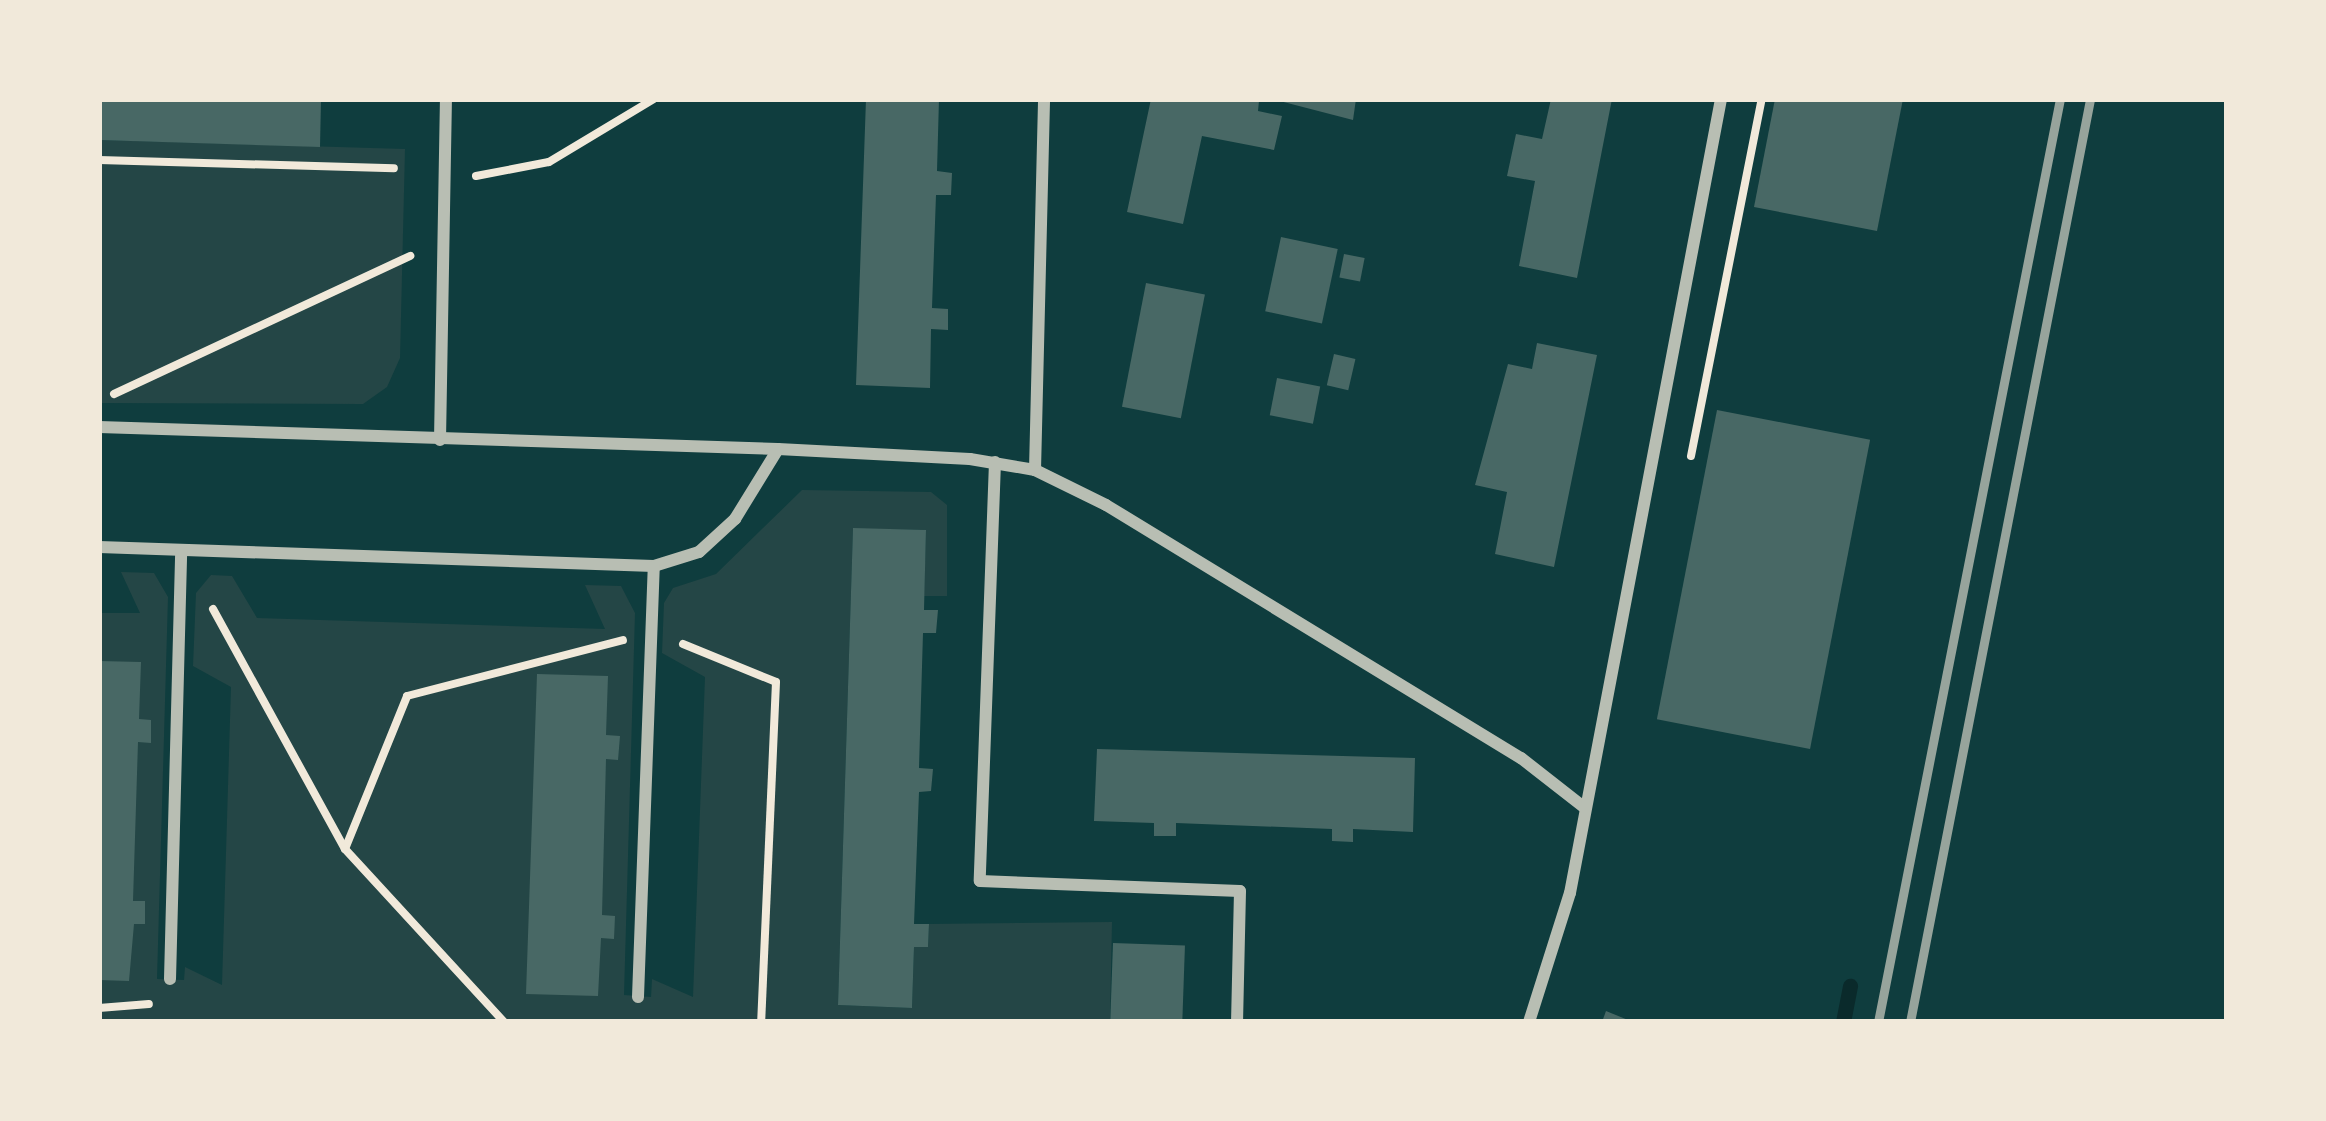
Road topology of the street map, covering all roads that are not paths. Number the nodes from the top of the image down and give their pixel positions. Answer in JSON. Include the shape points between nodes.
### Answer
{"nodes":[{"id":1,"x":446,"y":99,"type":"edge"},
{"id":2,"x":1044,"y":99,"type":"edge"},
{"id":3,"x":1721,"y":99,"type":"edge"},
{"id":4,"x":99,"y":427,"type":"edge"},
{"id":5,"x":440,"y":440,"type":"junction"},
{"id":6,"x":778,"y":449,"type":"junction"},
{"id":7,"x":995,"y":462,"type":"junction"},
{"id":8,"x":1035,"y":470,"type":"junction"},
{"id":9,"x":99,"y":547,"type":"edge"},
{"id":10,"x":181,"y":550,"type":"junction"},
{"id":11,"x":654,"y":566,"type":"junction"},
{"id":12,"x":1585,"y":808,"type":"junction"},
{"id":13,"x":170,"y":979,"type":"dead end"},
{"id":14,"x":638,"y":997,"type":"dead end"},
{"id":15,"x":1237,"y":1022,"type":"edge"},
{"id":16,"x":1529,"y":1022,"type":"edge"}],
"edges":[{"from":1,"to":5,"type":"street"},
{"from":2,"to":8,"type":"street"},
{"from":3,"to":12,"type":"street"},
{"from":4,"to":5,"type":"street"},
{"from":5,"to":6,"type":"street"},
{"from":6,"to":7,"type":"street"},
{"from":6,"to":11,"type":"street","via":[[735,519],[699,552]]},
{"from":7,"to":8,"type":"street"},
{"from":7,"to":15,"type":"street","via":[[980,881],[1240,891]]},
{"from":8,"to":12,"type":"street","via":[[1462,722]]},
{"from":9,"to":10,"type":"street"},
{"from":10,"to":11,"type":"street"},
{"from":10,"to":13,"type":"street"},
{"from":11,"to":14,"type":"street"},
{"from":12,"to":16,"type":"street","via":[[1570,892]]}]}
